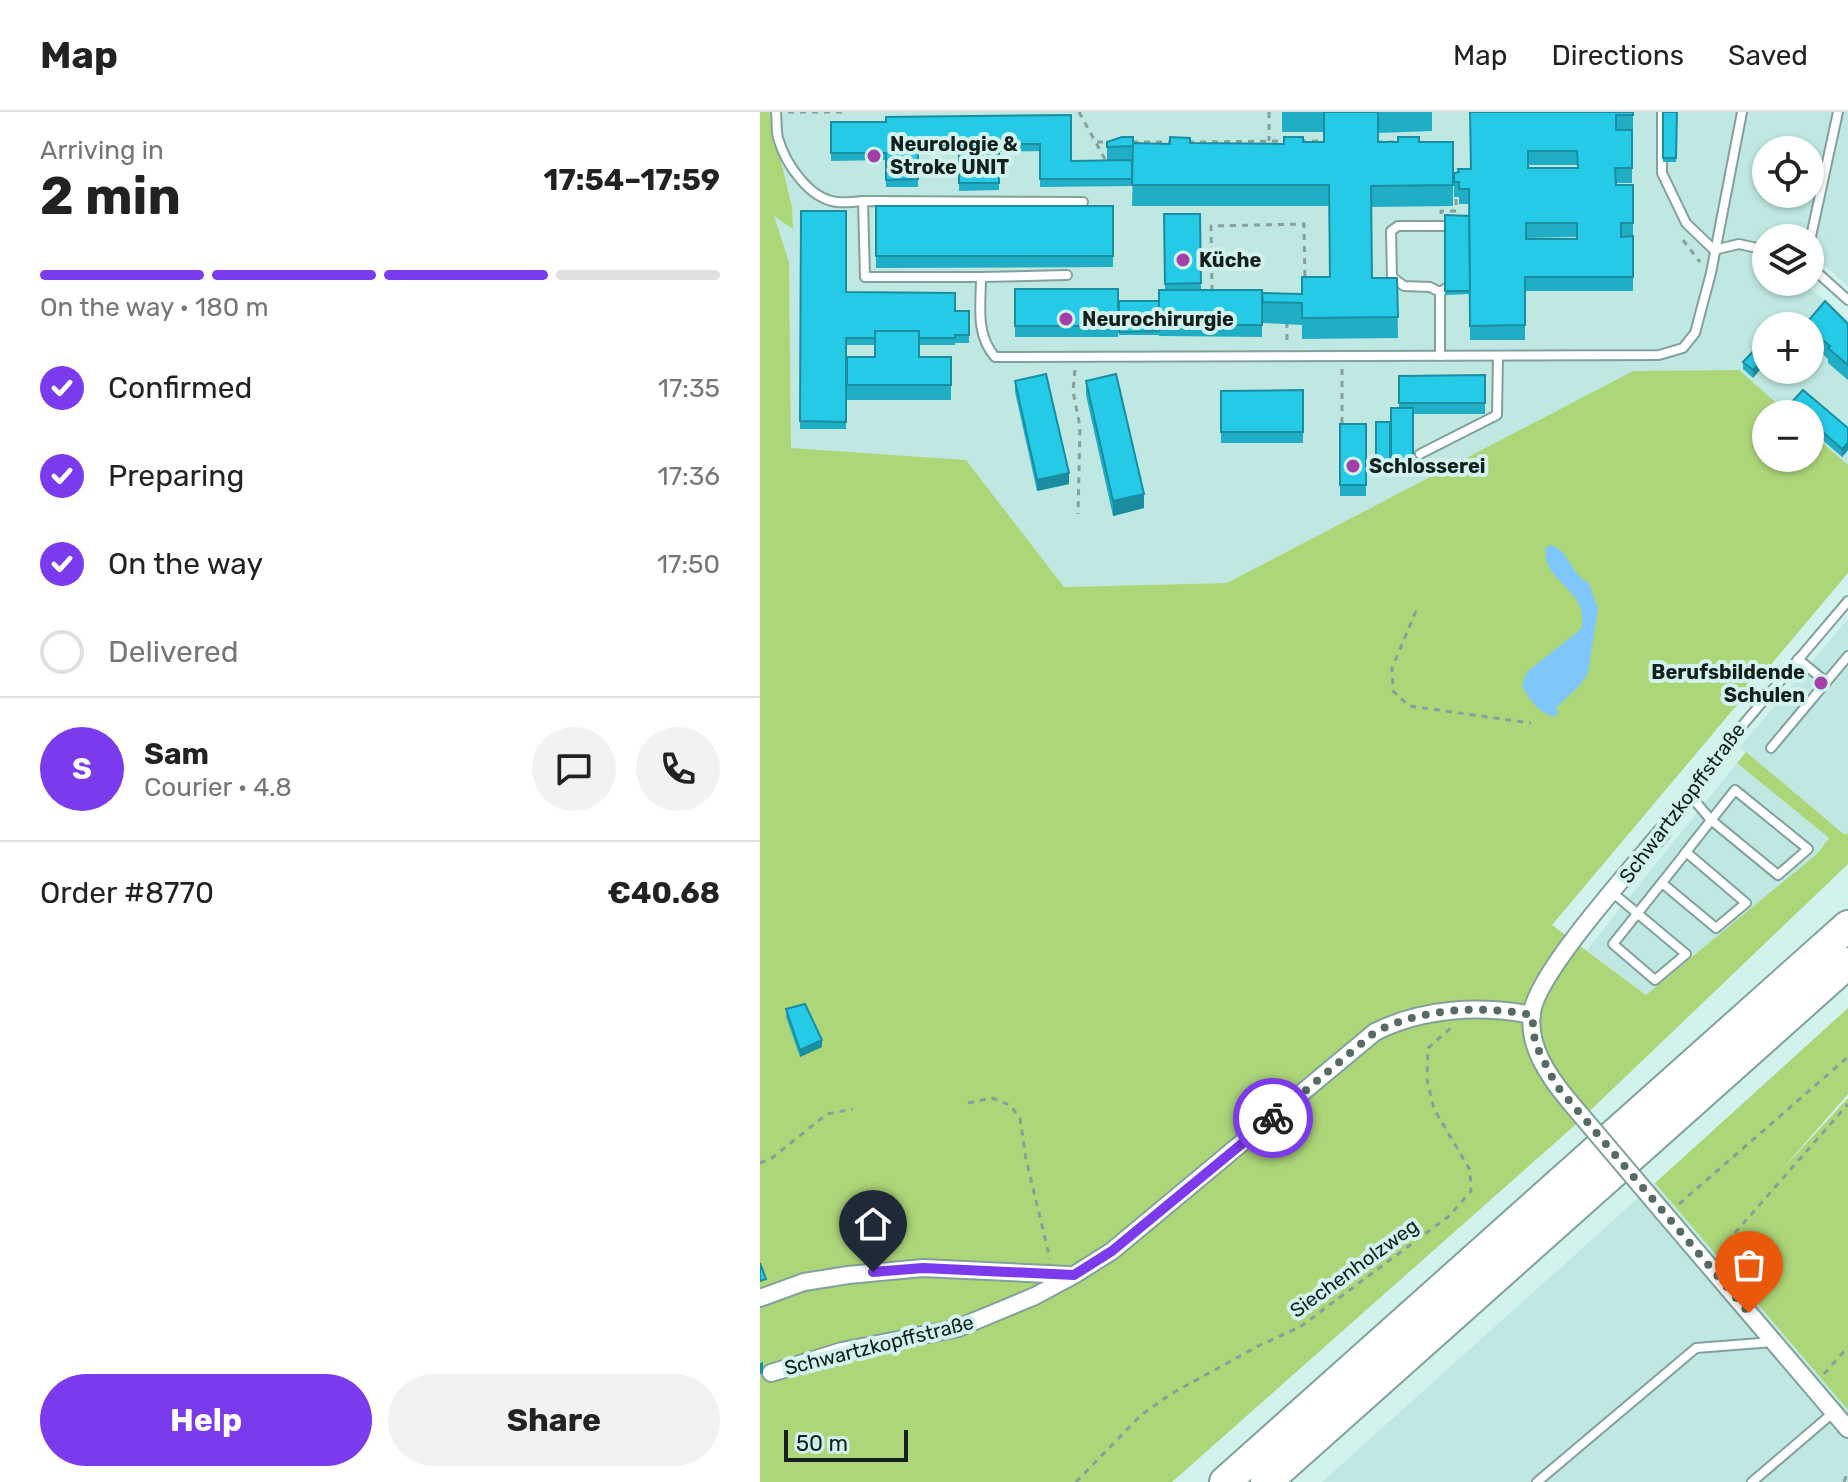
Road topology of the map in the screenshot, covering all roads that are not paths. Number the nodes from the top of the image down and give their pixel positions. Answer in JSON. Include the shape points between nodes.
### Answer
{"nodes":[{"id":1,"x":776,"y":112,"type":"edge"},
{"id":2,"x":1662,"y":112,"type":"edge"},
{"id":3,"x":1742,"y":112,"type":"edge"},
{"id":4,"x":1838,"y":112,"type":"edge"},
{"id":5,"x":863,"y":201,"type":"junction"},
{"id":6,"x":1083,"y":202,"type":"edge"},
{"id":7,"x":1814,"y":224,"type":"edge"},
{"id":8,"x":1450,"y":241,"type":"edge"},
{"id":9,"x":1752,"y":247,"type":"edge"},
{"id":10,"x":1714,"y":250,"type":"junction"},
{"id":11,"x":1450,"y":271,"type":"edge"},
{"id":12,"x":1067,"y":275,"type":"dead end"},
{"id":13,"x":981,"y":277,"type":"junction"},
{"id":14,"x":1824,"y":279,"type":"edge"},
{"id":15,"x":1440,"y":292,"type":"junction"},
{"id":16,"x":1848,"y":300,"type":"edge"},
{"id":17,"x":1440,"y":356,"type":"junction"},
{"id":18,"x":1498,"y":357,"type":"junction"},
{"id":19,"x":1420,"y":454,"type":"dead end"},
{"id":20,"x":1848,"y":601,"type":"edge"},
{"id":21,"x":1848,"y":656,"type":"edge"},
{"id":22,"x":1798,"y":659,"type":"junction"},
{"id":23,"x":1826,"y":682,"type":"junction"},
{"id":24,"x":1771,"y":748,"type":"dead end"},
{"id":25,"x":1689,"y":794,"type":"junction"},
{"id":26,"x":1711,"y":820,"type":"junction"},
{"id":27,"x":1662,"y":832,"type":"joint"},
{"id":28,"x":1686,"y":852,"type":"junction"},
{"id":29,"x":1662,"y":883,"type":"junction"},
{"id":30,"x":1613,"y":893,"type":"junction"},
{"id":31,"x":1637,"y":914,"type":"junction"},
{"id":32,"x":1848,"y":926,"type":"edge"},
{"id":33,"x":1848,"y":963,"type":"edge"},
{"id":34,"x":1532,"y":1015,"type":"junction"},
{"id":35,"x":1074,"y":1275,"type":"junction"},
{"id":36,"x":760,"y":1298,"type":"edge"},
{"id":37,"x":1774,"y":1342,"type":"junction"},
{"id":38,"x":771,"y":1373,"type":"dead end"},
{"id":39,"x":1834,"y":1412,"type":"junction"},
{"id":40,"x":1848,"y":1429,"type":"edge"},
{"id":41,"x":1225,"y":1482,"type":"edge"},
{"id":42,"x":1266,"y":1482,"type":"edge"},
{"id":43,"x":1537,"y":1482,"type":"edge"},
{"id":44,"x":1752,"y":1482,"type":"edge"}],
"edges":[{"from":1,"to":5,"type":"lane","via":[[778,138],[805,185],[835,202]]},
{"from":2,"to":10,"type":"lane","via":[[1662,173],[1686,223]]},
{"from":3,"to":10,"type":"lane"},
{"from":4,"to":7,"type":"lane"},
{"from":5,"to":6,"type":"lane"},
{"from":5,"to":13,"type":"lane","via":[[865,277]]},
{"from":8,"to":15,"type":"lane","via":[[1450,226],[1398,226],[1391,231],[1392,277],[1404,286]]},
{"from":9,"to":10,"type":"lane"},
{"from":10,"to":18,"type":"lane","via":[[1695,333],[1683,348],[1644,356]]},
{"from":11,"to":15,"type":"lane","via":[[1450,286]]},
{"from":12,"to":13,"type":"lane"},
{"from":13,"to":17,"type":"lane","via":[[981,333],[995,357]]},
{"from":14,"to":16,"type":"lane"},
{"from":15,"to":17,"type":"lane"},
{"from":17,"to":18,"type":"lane"},
{"from":18,"to":19,"type":"lane","via":[[1497,415]]},
{"from":20,"to":22,"type":"lane","name":"Schwartzkopffstraße"},
{"from":21,"to":23,"type":"lane"},
{"from":22,"to":23,"type":"lane"},
{"from":22,"to":25,"type":"lane","name":"Schwartzkopffstraße"},
{"from":23,"to":24,"type":"lane"},
{"from":25,"to":26,"type":"lane"},
{"from":25,"to":27,"type":"lane","name":"Schwartzkopffstraße"},
{"from":26,"to":26,"type":"lane","via":[[1735,790],[1808,849],[1778,875]]},
{"from":26,"to":28,"type":"lane"},
{"from":27,"to":30,"type":"street","name":"Schwartzkopffstraße"},
{"from":28,"to":29,"type":"lane"},
{"from":28,"to":29,"type":"lane","via":[[1746,903],[1716,928]]},
{"from":29,"to":31,"type":"lane"},
{"from":30,"to":31,"type":"lane"},
{"from":30,"to":34,"type":"street","name":"Schwartzkopffstraße","via":[[1554,967]]},
{"from":31,"to":31,"type":"lane","via":[[1686,954],[1655,980],[1613,944]]},
{"from":32,"to":41,"type":"highway"},
{"from":33,"to":42,"type":"highway"},
{"from":34,"to":35,"type":"street","name":"Schwartzkopffstraße","via":[[1472,1010],[1415,1016],[1375,1032],[1112,1251]]},
{"from":34,"to":37,"type":"street","bridge":true,"via":[[1535,1043],[1548,1074]]},
{"from":35,"to":36,"type":"street","via":[[923,1268],[804,1282]]},
{"from":35,"to":38,"type":"street","name":"Schwartzkopffstraße","via":[[958,1328],[842,1351]]},
{"from":37,"to":39,"type":"street"},
{"from":37,"to":43,"type":"lane","via":[[1696,1348]]},
{"from":39,"to":40,"type":"street"},
{"from":39,"to":44,"type":"lane"}]}
